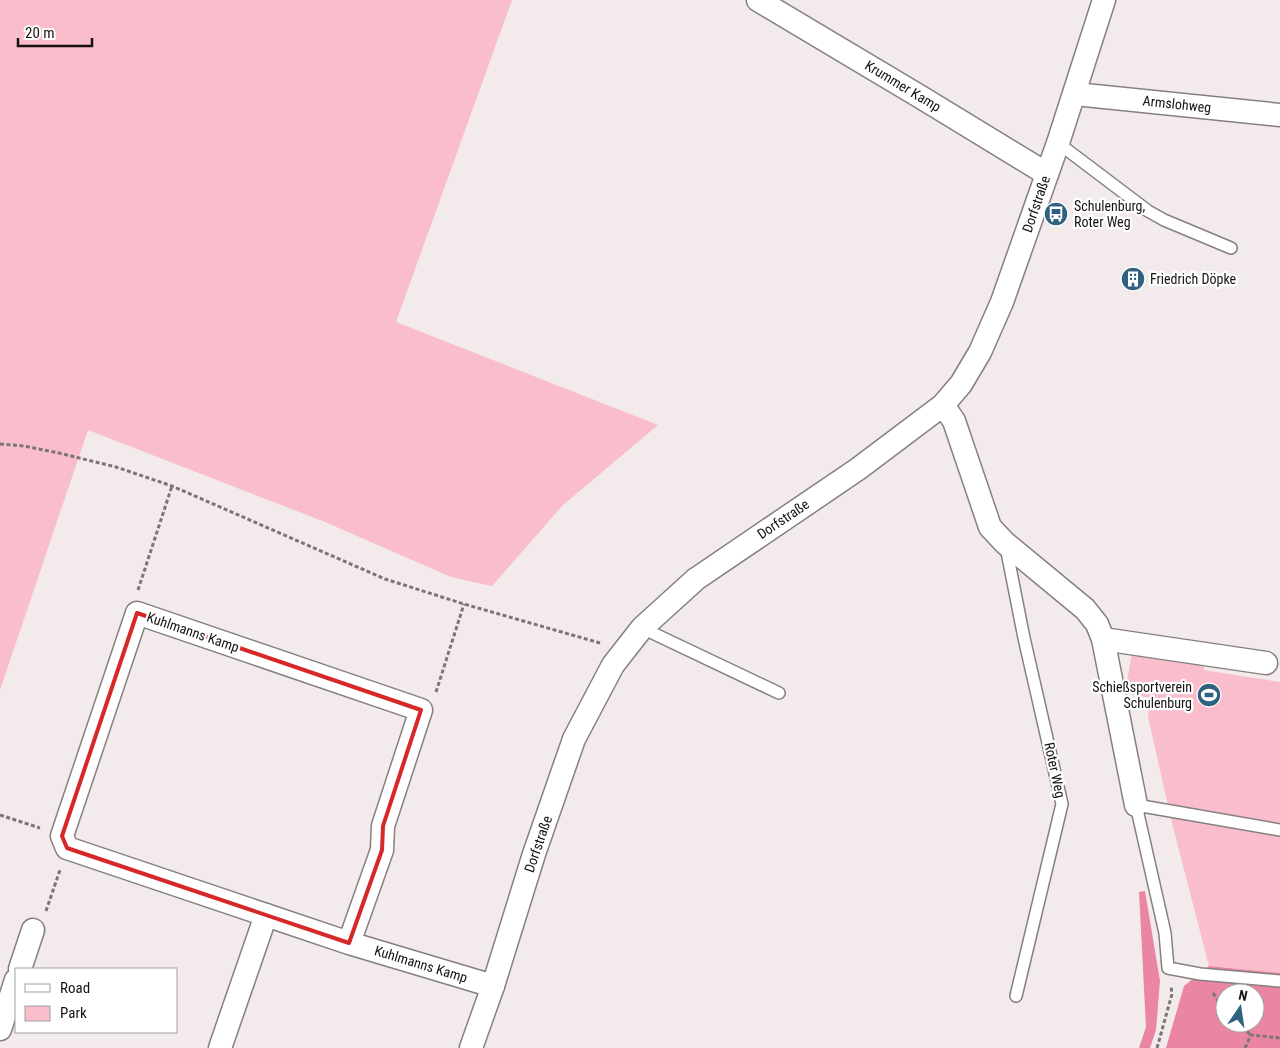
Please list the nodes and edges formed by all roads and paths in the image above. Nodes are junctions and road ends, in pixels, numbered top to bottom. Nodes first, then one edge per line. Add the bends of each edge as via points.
1 (758, 0) edge
2 (1104, 0) edge
3 (1075, 94) junction
4 (1280, 115) edge
5 (1058, 143) junction
6 (1047, 174) junction
7 (1231, 248) dead end
8 (943, 405) junction
9 (0, 444) edge
10 (172, 486) junction
11 (1005, 543) junction
12 (464, 604) junction
13 (137, 613) junction
14 (642, 628) junction
15 (1103, 639) junction
16 (625, 650) junction
17 (1266, 663) dead end
18 (778, 693) dead end
19 (421, 710) junction
20 (1136, 805) junction
21 (0, 815) edge
22 (1280, 830) edge
23 (65, 842) junction
24 (266, 915) junction
25 (33, 930) joint
26 (349, 943) junction
27 (20, 968) edge
28 (1168, 968) junction
29 (1280, 981) edge
30 (15, 983) edge
31 (493, 986) junction
32 (1016, 996) dead end
33 (0, 1029) edge
34 (1249, 1033) edge
35 (1251, 1035) junction
36 (1280, 1038) edge
37 (220, 1048) edge
38 (471, 1048) edge
39 (1156, 1048) edge
40 (1245, 1048) edge

1 - 6 street, Krummer Kamp
2 - 3 street, Dorfstraße
3 - 4 street, Armslohweg
3 - 5 street, Dorfstraße
5 - 6 street, Dorfstraße
5 - 7 lane via 1148,211
6 - 8 street, Dorfstraße via 1002,302 980,352 961,384
8 - 11 street, Roter Weg via 954,421 990,527
8 - 14 street, Dorfstraße via 858,469 696,579
9 - 10 path via 24,446 116,467
10 - 12 path via 385,579
10 - 13 path via 133,606
11 - 15 street, Roter Weg via 1085,609 1097,624
11 - 32 lane, Roter Weg via 1062,804
12 - 16 path
12 - 19 path via 433,702
13 - 19 street, Kuhlmanns Kamp
13 - 23 street, Kuhlmanns Kamp
14 - 16 street, Dorfstraße
14 - 18 lane
15 - 17 street
15 - 20 street, Roter Weg
16 - 31 street, Dorfstraße via 613,664 574,739
19 - 26 street via 383,826 382,850
20 - 22 lane
20 - 28 lane, Roter Weg via 1165,933
21 - 23 path
23 - 24 street, Kuhlmanns Kamp
23 - 25 path via 42,922
24 - 26 street, Kuhlmanns Kamp
24 - 37 street
25 - 27 street
26 - 31 street, Kuhlmanns Kamp
28 - 29 lane
28 - 39 path via 1172,994
30 - 33 street
31 - 38 street, Dorfstraße
34 - 35 path
35 - 36 path
35 - 40 path

